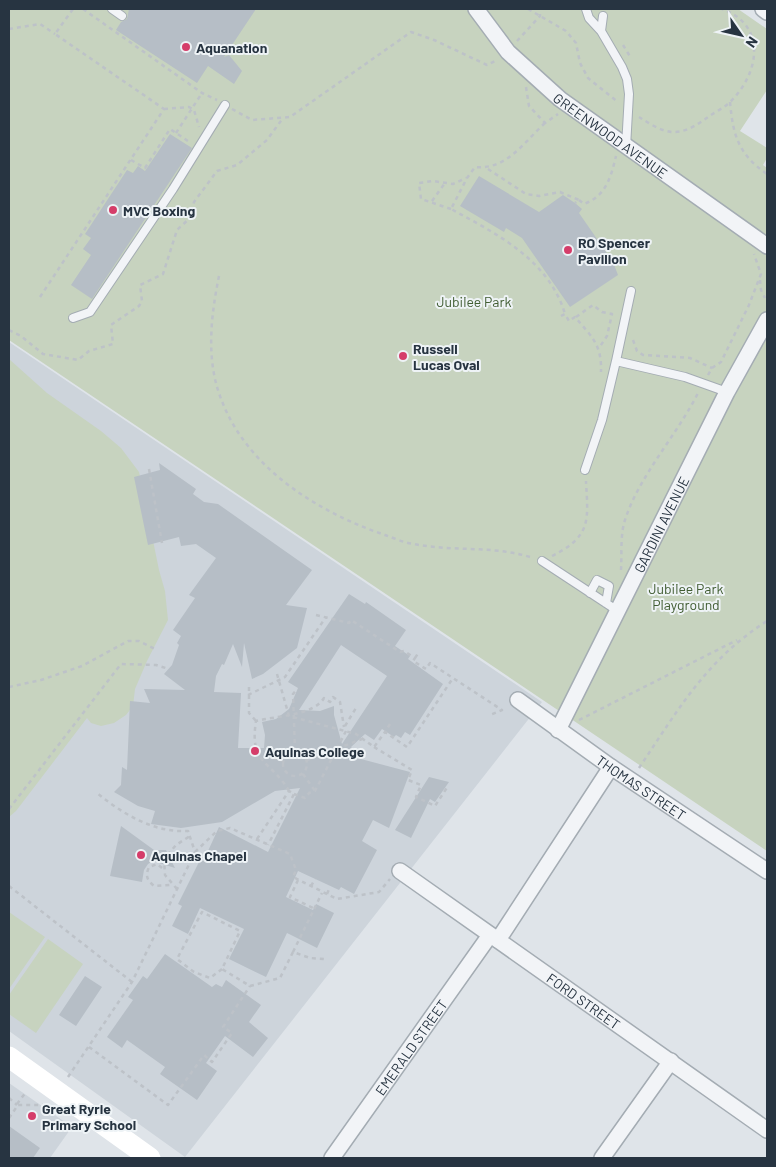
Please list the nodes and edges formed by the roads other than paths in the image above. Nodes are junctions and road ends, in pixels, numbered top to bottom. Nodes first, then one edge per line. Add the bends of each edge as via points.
1 (112, 9) edge
2 (476, 9) edge
3 (586, 9) edge
4 (763, 9) edge
5 (767, 12) edge
6 (122, 16) dead end
7 (603, 16) dead end
8 (601, 32) junction
9 (225, 106) road end
10 (621, 151) junction
11 (766, 248) edge
12 (631, 291) dead end
13 (73, 318) dead end
14 (767, 320) edge
15 (616, 361) junction
16 (727, 392) junction
17 (585, 470) road end
18 (542, 561) road end
19 (590, 593) junction
20 (612, 607) junction
21 (518, 700) dead end
22 (558, 730) junction
23 (611, 767) junction
24 (398, 869) road end
25 (767, 871) edge
26 (494, 937) junction
27 (9, 1057) edge
28 (670, 1061) junction
29 (767, 1130) edge
30 (150, 1158) edge
31 (332, 1158) edge
32 (602, 1158) edge

1 - 6 lane
2 - 10 street, GREENWOOD AVENUE via 508,52
3 - 8 lane
4 - 5 street
7 - 8 lane
8 - 10 lane via 627,80 628,110
9 - 13 lane via 90,312
10 - 11 street, GREENWOOD AVENUE
12 - 15 lane
14 - 16 street, GARDINI AVENUE
15 - 16 lane via 685,376
15 - 17 lane via 602,420
16 - 20 street, GARDINI AVENUE
18 - 19 lane
19 - 20 lane
19 - 20 lane via 597,580 609,586
20 - 22 street, GARDINI AVENUE
21 - 22 street, THOMAS STREET
22 - 23 street, THOMAS STREET
23 - 25 street, THOMAS STREET
23 - 26 street, EMERALD STREET
24 - 26 street, FORD STREET
26 - 28 street, FORD STREET
26 - 31 street, EMERALD STREET
27 - 30 main road
28 - 29 street, FORD STREET
28 - 32 street

